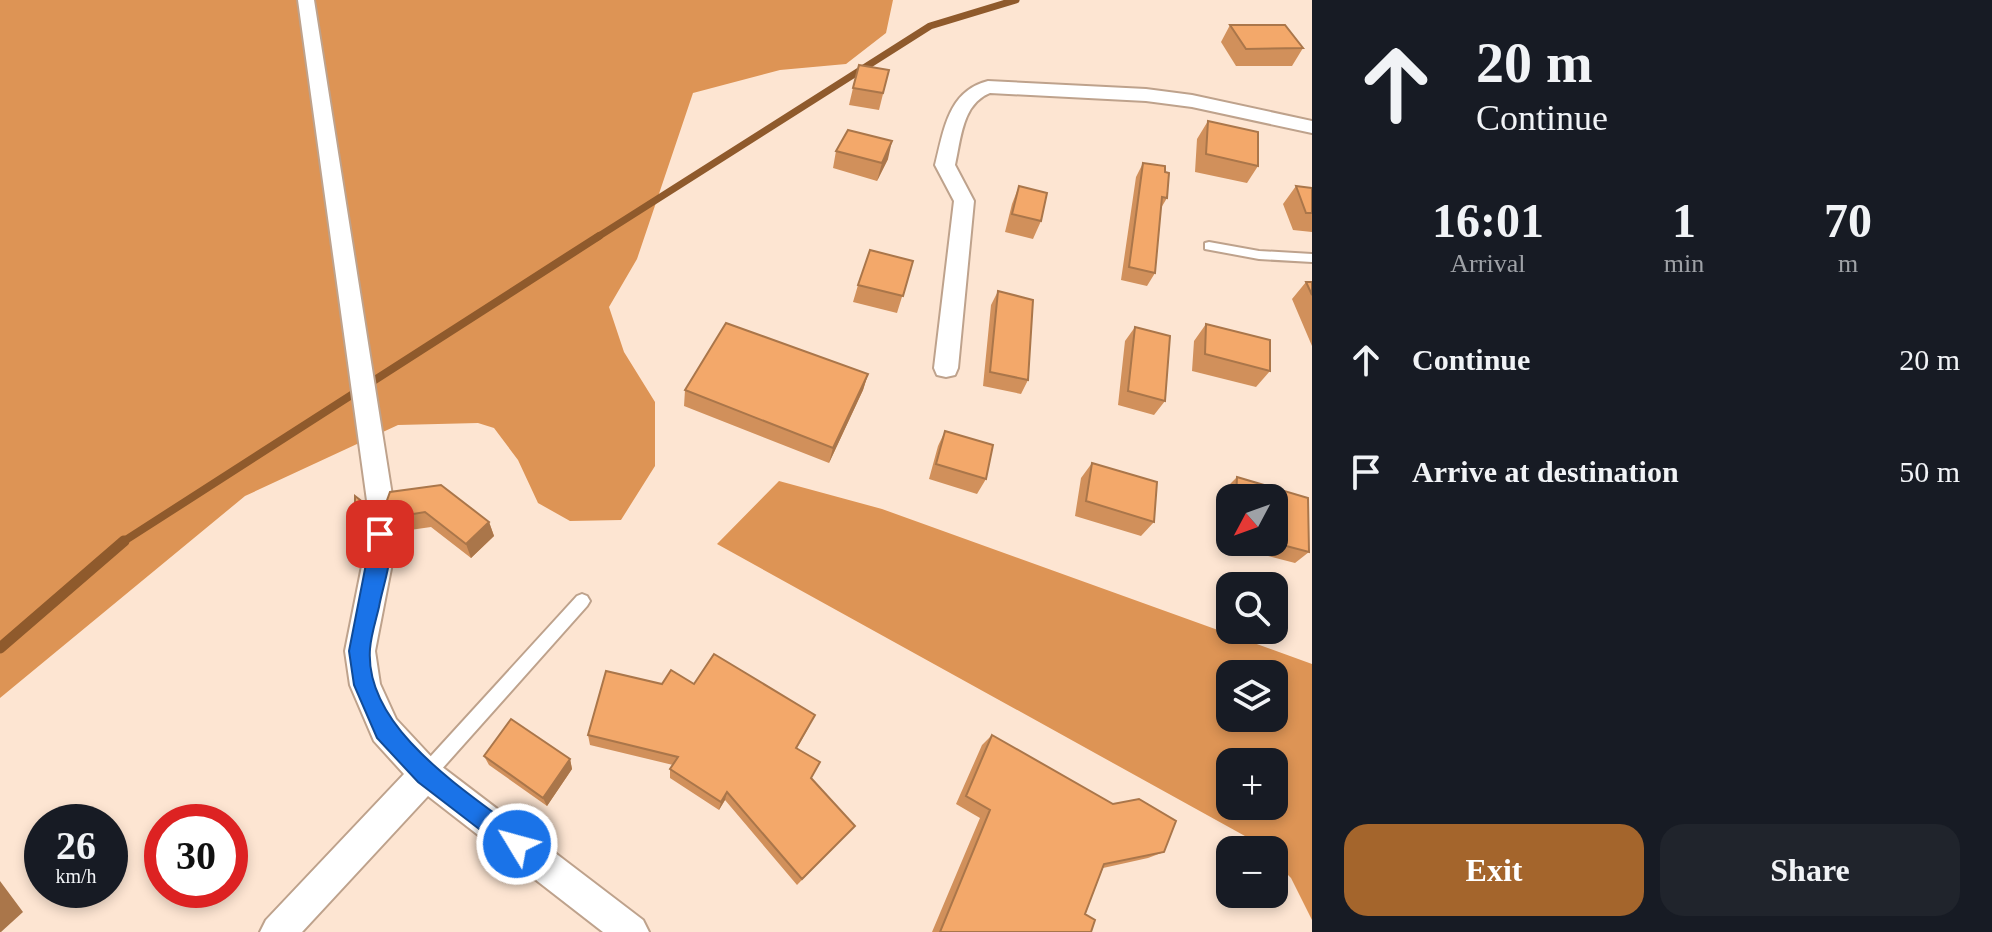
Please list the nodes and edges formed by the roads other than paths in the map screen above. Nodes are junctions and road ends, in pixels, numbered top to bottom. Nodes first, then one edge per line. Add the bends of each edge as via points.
1 (306, 0) edge
2 (1312, 127) edge
3 (1209, 246) dead end
4 (1312, 258) edge
5 (946, 368) dead end
6 (582, 601) dead end
7 (426, 774) junction
8 (278, 932) edge
9 (631, 932) edge

1 - 7 street via 380,521 380,553 360,651 365,685 385,730
2 - 5 street via 1146,95 988,87 971,93 961,106 945,165 964,201
3 - 4 lane
6 - 7 lane
7 - 8 street
7 - 9 street

